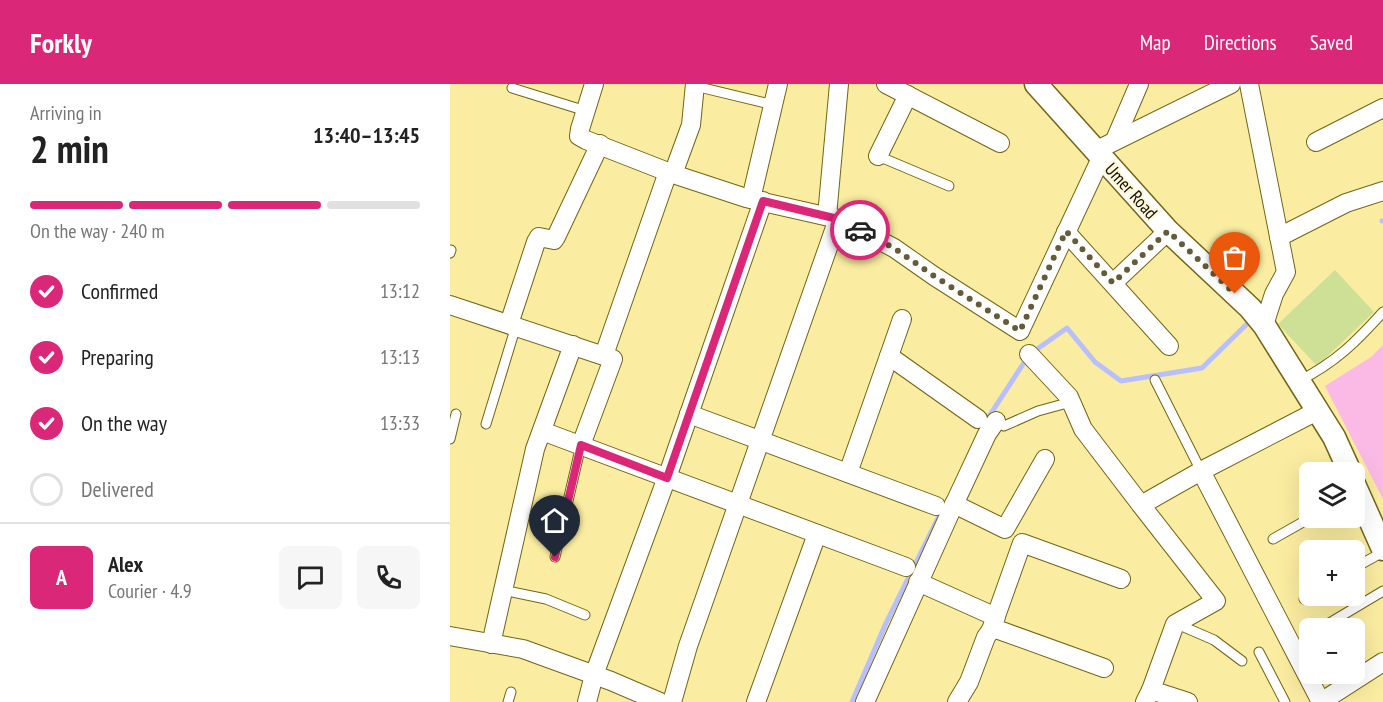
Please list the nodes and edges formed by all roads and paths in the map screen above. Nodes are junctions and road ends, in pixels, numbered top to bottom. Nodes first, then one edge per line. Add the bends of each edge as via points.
1 (594, 84) edge
2 (778, 84) edge
3 (839, 84) edge
4 (1036, 84) edge
5 (1139, 84) edge
6 (1231, 84) edge
7 (1250, 84) edge
8 (695, 85) edge
9 (512, 88) dead end
10 (897, 88) edge
11 (774, 105) junction
12 (1383, 108) edge
13 (586, 111) junction
14 (1316, 142) dead end
15 (600, 144) junction
16 (1000, 144) dead end
17 (1104, 150) junction
18 (878, 156) joint
19 (671, 173) junction
20 (949, 186) dead end
21 (1383, 191) edge
22 (757, 200) junction
23 (832, 218) junction
24 (1066, 231) junction
25 (1168, 231) junction
26 (1279, 237) junction
27 (1113, 283) junction
28 (450, 305) edge
29 (1383, 312) edge
30 (1257, 317) junction
31 (902, 319) dead end
32 (513, 325) junction
33 (573, 345) junction
34 (1169, 346) dead end
35 (600, 354) junction
36 (1029, 354) dead end
37 (889, 356) junction
38 (1155, 380) dead end
39 (1299, 381) junction
40 (1071, 402) junction
41 (1317, 411) junction
42 (456, 414) dead end
43 (689, 414) junction
44 (987, 420) junction
45 (486, 424) dead end
46 (542, 431) junction
47 (450, 440) edge
48 (760, 440) junction
49 (581, 445) junction
50 (1045, 459) dead end
51 (1345, 462) edge
52 (1201, 471) junction
53 (848, 473) junction
54 (667, 478) junction
55 (737, 504) junction
56 (945, 505) junction
57 (1142, 505) junction
58 (1365, 509) edge
59 (1299, 524) edge
60 (817, 534) junction
61 (1273, 539) dead end
62 (1383, 550) edge
63 (555, 557) dead end
64 (1365, 561) edge
65 (906, 567) dead end
66 (1121, 579) dead end
67 (918, 582) junction
68 (503, 590) junction
69 (1383, 591) edge
70 (585, 615) dead end
71 (1338, 618) edge
72 (993, 624) junction
73 (1175, 624) junction
74 (450, 636) edge
75 (491, 644) junction
76 (1259, 652) dead end
77 (1242, 661) dead end
78 (1383, 662) edge
79 (1104, 668) dead end
80 (594, 675) junction
81 (1148, 696) edge
82 (587, 702) edge
83 (660, 702) edge
84 (672, 702) edge
85 (756, 702) edge
86 (865, 702) edge
87 (957, 702) edge
88 (1188, 702) edge
89 (1286, 702) edge
90 (1321, 702) edge

1 - 13 street
2 - 11 street
3 - 23 street
4 - 17 street, Umer Road
5 - 17 street
6 - 17 street
7 - 26 street
8 - 11 lane
8 - 19 street via 691,125
9 - 13 lane
10 - 16 street
10 - 18 street
11 - 22 street
12 - 14 street
13 - 15 street via 579,136
15 - 19 street
15 - 32 street via 556,237 539,237 536,242
17 - 24 street
17 - 25 street, Umer Road
18 - 20 lane
19 - 22 street
19 - 35 street via 604,355
21 - 26 street via 1346,203
22 - 23 street
22 - 43 street
23 - 24 street via 894,248 1020,331
23 - 48 street
24 - 27 street
25 - 27 street
25 - 30 street, Umer Road
26 - 30 street via 1286,272
27 - 34 street
28 - 32 street
29 - 39 lane via 1342,354
30 - 39 street, Umer Road
31 - 37 street
32 - 33 street
32 - 45 lane
33 - 35 street
33 - 46 street
35 - 49 street via 613,359
36 - 40 street
37 - 44 street
37 - 53 street
38 - 52 lane
39 - 41 street, Umer Road
40 - 44 lane via 1004,426
40 - 57 street via 1083,429
41 - 51 street, Umer Road
41 - 52 street
42 - 47 lane
43 - 48 street
43 - 54 street
44 - 56 street via 987,434
46 - 49 street
46 - 68 street
48 - 53 street
48 - 55 street
49 - 54 street
49 - 63 lane
50 - 56 street via 1005,529
52 - 57 street
52 - 90 street
53 - 56 street
54 - 55 street
54 - 80 street
55 - 60 street
55 - 84 street
56 - 67 street
57 - 73 street via 1216,601
58 - 62 street, Umer Road
59 - 61 lane
60 - 65 street
60 - 85 street
62 - 64 lane
66 - 72 street via 1022,543
67 - 72 street
67 - 86 street
68 - 70 lane via 546,599
68 - 75 street
69 - 71 lane
72 - 79 street via 996,629
72 - 87 street
73 - 77 lane via 1214,640
73 - 81 street
74 - 75 street
75 - 80 street via 523,649
76 - 89 lane
78 - 90 street
80 - 82 street
80 - 83 street
81 - 88 street

